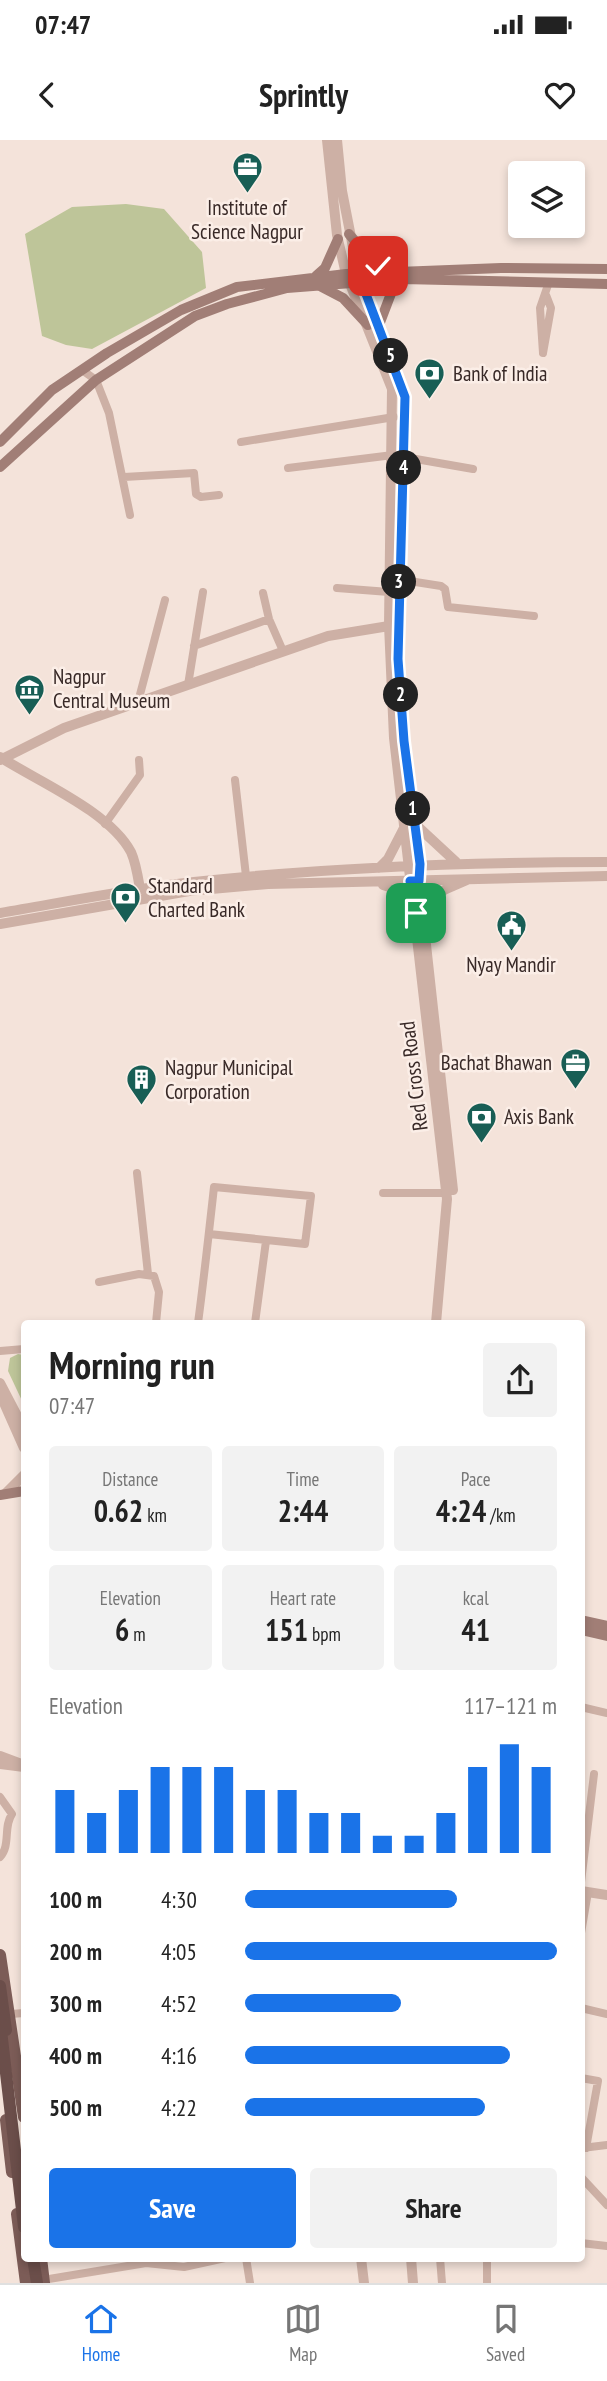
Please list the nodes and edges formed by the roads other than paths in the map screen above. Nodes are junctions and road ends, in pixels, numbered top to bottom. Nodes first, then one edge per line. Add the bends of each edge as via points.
1 (327, 140) edge
2 (337, 140) edge
3 (349, 234) junction
4 (338, 239) junction
5 (501, 268) junction
6 (607, 269) edge
7 (392, 272) junction
8 (359, 277) junction
9 (347, 278) junction
10 (403, 279) junction
11 (317, 280) junction
12 (502, 281) junction
13 (549, 282) junction
14 (607, 284) edge
15 (546, 295) junction
16 (374, 326) junction
17 (82, 370) junction
18 (96, 380) junction
19 (394, 417) junction
20 (0, 442) edge
21 (241, 442) dead end
22 (393, 455) junction
23 (404, 457) junction
24 (0, 467) edge
25 (288, 468) dead end
26 (473, 469) dead end
27 (124, 477) junction
28 (219, 495) dead end
29 (130, 515) dead end
30 (394, 579) junction
31 (337, 588) dead end
32 (203, 592) dead end
33 (263, 593) dead end
34 (392, 597) junction
35 (165, 600) dead end
36 (534, 616) dead end
37 (269, 619) junction
38 (394, 620) junction
39 (194, 646) junction
40 (284, 651) junction
41 (188, 685) junction
42 (138, 702) junction
43 (1, 759) edge
44 (139, 760) dead end
45 (234, 780) dead end
46 (105, 824) junction
47 (410, 824) junction
48 (456, 862) junction
49 (607, 862) edge
50 (420, 864) junction
51 (407, 866) junction
52 (379, 868) junction
53 (607, 876) edge
54 (246, 877) junction
55 (474, 877) junction
56 (369, 881) junction
57 (415, 881) junction
58 (140, 889) junction
59 (419, 911) junction
60 (0, 913) edge
61 (0, 924) edge
62 (433, 1044) junction
63 (138, 1173) dead end
64 (383, 1193) dead end
65 (447, 1193) junction
66 (209, 1234) junction
67 (266, 1241) junction
68 (148, 1274) junction
69 (99, 1282) dead end
70 (156, 1320) edge
71 (198, 1320) edge
72 (255, 1320) edge
73 (439, 1320) edge
74 (439, 1320) edge
75 (21, 1349) edge
76 (0, 1351) edge
77 (0, 1382) edge
78 (0, 1394) edge
79 (21, 1423) edge
80 (21, 1441) edge
81 (21, 1478) edge
82 (21, 1491) edge
83 (3, 1494) edge
84 (585, 1621) edge
85 (607, 1626) edge
86 (585, 1631) edge
87 (607, 1636) edge
88 (585, 1708) edge
89 (607, 1713) edge
90 (0, 1756) edge
91 (0, 1764) edge
92 (21, 1765) edge
93 (21, 1766) edge
94 (594, 1774) dead end
95 (0, 1797) edge
96 (585, 1849) edge
97 (0, 1857) edge
98 (585, 1891) edge
99 (607, 1895) edge
100 (0, 1955) edge
101 (0, 1986) edge
102 (585, 2009) edge
103 (607, 2014) edge
104 (5, 2018) edge
105 (6, 2034) edge
106 (0, 2059) edge
107 (21, 2073) edge
108 (585, 2079) edge
109 (585, 2143) edge
110 (607, 2145) edge
111 (585, 2148) edge
112 (21, 2160) edge
113 (585, 2181) edge
114 (21, 2194) edge
115 (607, 2205) edge
116 (21, 2240) edge
117 (585, 2243) edge
118 (607, 2246) edge
119 (24, 2262) edge
120 (32, 2262) edge
121 (41, 2262) edge
122 (135, 2262) edge
123 (156, 2262) edge
124 (207, 2262) edge
125 (247, 2262) edge
126 (361, 2262) edge
127 (411, 2262) edge
128 (440, 2262) edge
129 (487, 2262) edge
130 (39, 2282) edge
131 (26, 2283) edge
132 (250, 2283) edge
133 (364, 2283) edge
134 (413, 2283) edge
135 (442, 2283) edge
136 (487, 2283) edge

1 - 4 street, Red Cross Road
2 - 3 street, Red Cross Road
3 - 7 main road via 378,266
3 - 8 street, Red Cross Road
4 - 9 street, Red Cross Road
4 - 11 main road
5 - 6 main road
5 - 7 main road
5 - 12 main road
7 - 8 main road
8 - 9 main road
8 - 10 main road
8 - 16 street, Red Cross Road
9 - 11 main road
9 - 16 street, Red Cross Road
10 - 12 main road
10 - 16 main road
11 - 16 main road
11 - 17 main road via 237,287 181,310
11 - 18 main road via 194,316
12 - 13 main road
13 - 14 main road
13 - 15 street
15 - 15 street via 551,308 543,353 540,308
16 - 19 street, Red Cross Road via 392,389
16 - 23 street, Red Cross Road via 405,397
17 - 18 street
17 - 20 main road via 52,390
18 - 24 main road
18 - 27 street
19 - 21 street
19 - 22 street, Red Cross Road
22 - 23 street
22 - 25 street
22 - 30 street, Red Cross Road
23 - 26 street
23 - 30 street, Red Cross Road
27 - 28 street via 194,473 197,494
27 - 29 street
30 - 34 street, Red Cross Road
30 - 36 street via 441,586 446,605 452,608
31 - 34 street
32 - 39 street
33 - 37 street
34 - 38 street, Red Cross Road
35 - 42 street
37 - 39 street
37 - 40 street
38 - 40 street
38 - 47 street, Red Cross Road via 394,738
39 - 41 street
40 - 41 street
41 - 42 street
42 - 43 street via 64,728
43 - 46 street
44 - 46 street via 140,775
45 - 54 street
46 - 58 street via 132,854
47 - 48 street
47 - 50 street, Red Cross Road
47 - 51 street, Red Cross Road
47 - 52 street
48 - 49 street
48 - 50 street
50 - 51 street
50 - 57 street, Red Cross Road
51 - 52 street
51 - 57 street, Red Cross Road
52 - 54 street
53 - 55 street
54 - 58 street
55 - 57 street
55 - 59 street via 444,890
56 - 57 street
56 - 59 street via 396,889
56 - 61 street via 189,891
57 - 59 street, Red Cross Road
58 - 60 street
59 - 62 street, Red Cross Road
62 - 65 street, Red Cross Road
62 - 73 street via 454,1194
63 - 68 street
64 - 65 street
65 - 74 street, Red Cross Road
66 - 67 street
66 - 67 street via 214,1187 311,1196 305,1244
66 - 71 street
67 - 72 street
68 - 69 street
68 - 70 street via 158,1285
75 - 76 street
77 - 79 street
78 - 80 street
81 - 83 street
82 - 83 main road
84 - 85 main road
86 - 87 main road
88 - 89 street
90 - 92 street
91 - 93 street
94 - 96 street
95 - 97 street via 12,1814
98 - 99 street
100 - 104 main road
101 - 112 highway, bridge
102 - 103 street
104 - 105 main road
104 - 114 highway, bridge
105 - 107 main road
106 - 116 main road
108 - 109 street via 598,2081
110 - 111 street
113 - 115 street
117 - 118 street
119 - 131 main road
120 - 130 highway
121 - 130 main road
122 - 130 street
123 - 124 street via 184,2267
125 - 132 street
126 - 133 street
127 - 134 street
128 - 135 street
129 - 136 street

